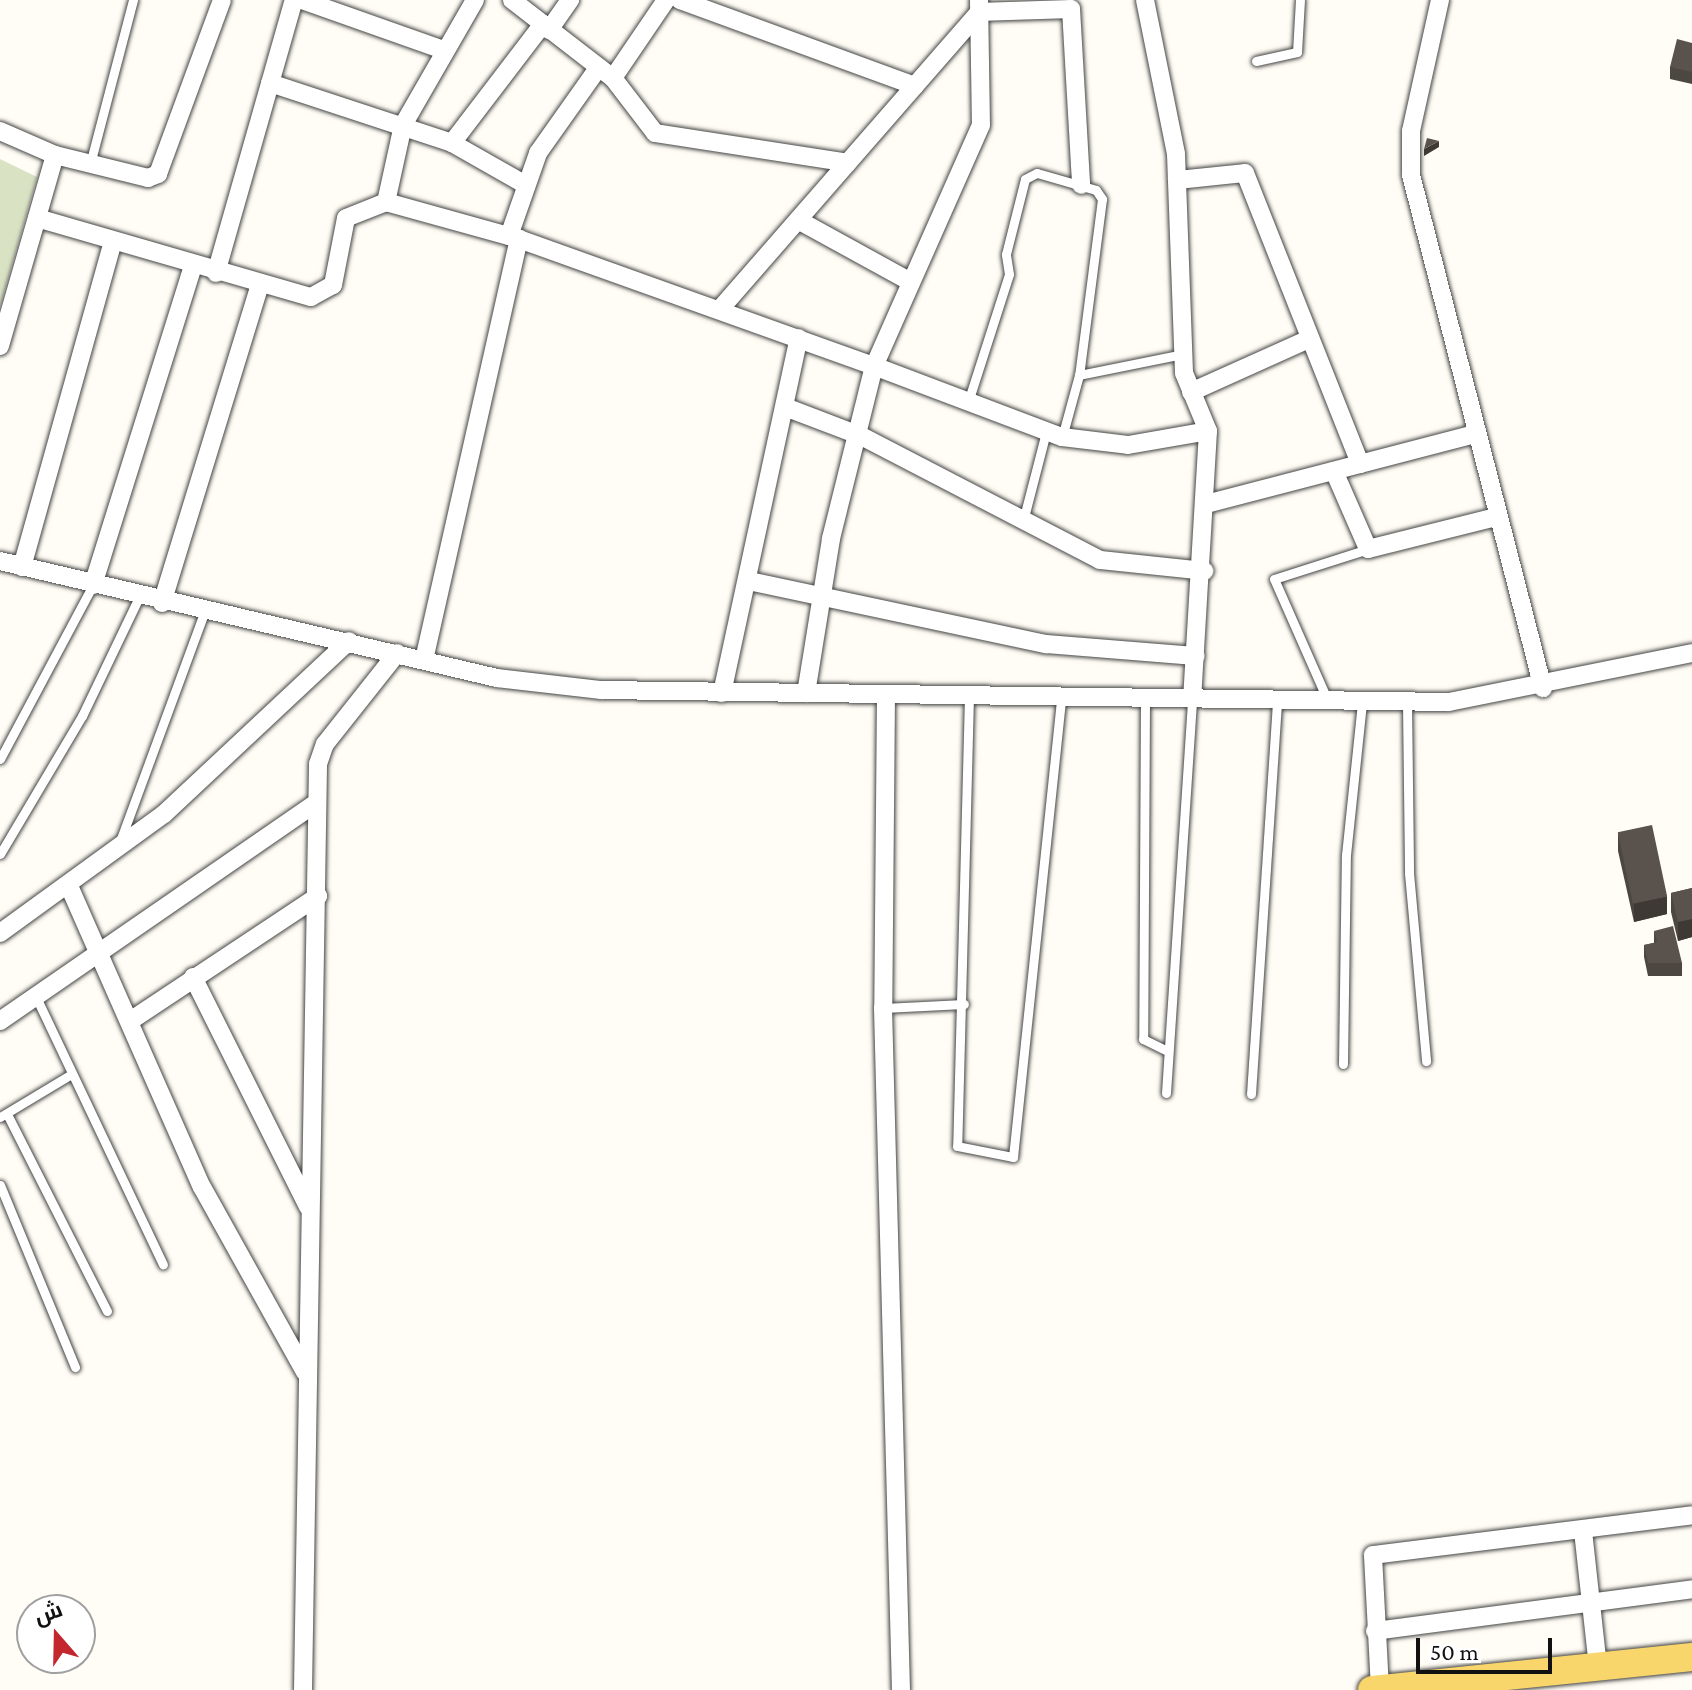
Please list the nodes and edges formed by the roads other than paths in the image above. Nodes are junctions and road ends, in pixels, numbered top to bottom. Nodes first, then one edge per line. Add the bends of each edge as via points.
1 (133, 0) edge
2 (222, 0) edge
3 (294, 0) edge
4 (302, 0) edge
5 (475, 0) edge
6 (512, 0) edge
7 (570, 0) edge
8 (666, 0) edge
9 (680, 0) edge
10 (1145, 0) edge
11 (1300, 0) edge
12 (1440, 0) edge
13 (979, 6) edge
14 (546, 27) junction
15 (443, 50) junction
16 (1256, 61) dead end
17 (606, 73) junction
18 (270, 83) junction
19 (915, 86) junction
20 (403, 125) junction
21 (0, 131) edge
22 (452, 143) junction
23 (55, 155) junction
24 (848, 163) junction
25 (90, 164) junction
26 (1177, 180) junction
27 (526, 185) junction
28 (1081, 185) junction
29 (386, 202) junction
30 (37, 218) junction
31 (798, 220) junction
32 (514, 238) junction
33 (113, 242) junction
34 (193, 266) junction
35 (216, 273) junction
36 (911, 282) junction
37 (260, 285) junction
38 (721, 308) junction
39 (799, 338) junction
40 (1309, 339) junction
41 (0, 346) edge
42 (1183, 354) junction
43 (874, 366) junction
44 (1079, 375) junction
45 (1191, 392) junction
46 (968, 402) junction
47 (785, 407) junction
48 (1208, 431) junction
49 (1054, 434) junction
50 (1475, 434) junction
51 (861, 436) junction
52 (1360, 464) junction
53 (1334, 471) junction
54 (1206, 504) junction
55 (1496, 517) junction
56 (1023, 523) junction
57 (1368, 549) junction
58 (0, 561) edge
59 (22, 567) junction
60 (1204, 571) junction
61 (749, 581) junction
62 (93, 585) junction
63 (820, 594) junction
64 (139, 597) junction
65 (162, 603) junction
66 (204, 613) junction
67 (349, 641) junction
68 (397, 653) junction
69 (1692, 653) edge
70 (1196, 656) junction
71 (424, 660) junction
72 (1543, 688) junction
73 (722, 693) junction
74 (806, 693) junction
75 (886, 694) junction
76 (969, 696) junction
77 (1061, 700) junction
78 (1145, 700) junction
79 (1192, 700) junction
80 (1277, 700) junction
81 (1328, 702) junction
82 (1362, 703) junction
83 (1407, 703) junction
84 (0, 759) edge
85 (317, 802) junction
86 (118, 851) junction
87 (0, 854) edge
88 (69, 886) junction
89 (318, 896) junction
90 (0, 933) edge
91 (99, 954) junction
92 (193, 977) junction
93 (36, 997) junction
94 (964, 1004) junction
95 (883, 1008) junction
96 (0, 1021) edge
97 (130, 1021) junction
98 (1166, 1050) junction
99 (1426, 1061) dead end
100 (1343, 1064) dead end
101 (70, 1075) junction
102 (1166, 1093) dead end
103 (1251, 1094) dead end
104 (3, 1116) edge
105 (0, 1185) edge
106 (309, 1210) junction
107 (163, 1264) dead end
108 (107, 1311) dead end
109 (75, 1367) dead end
110 (307, 1375) junction
111 (1692, 1515) edge
112 (1583, 1531) junction
113 (1692, 1589) edge
114 (1590, 1603) junction
115 (1375, 1631) junction
116 (1692, 1657) edge
117 (1598, 1667) junction
118 (1380, 1689) edge
119 (303, 1690) edge
120 (901, 1690) edge
121 (1372, 1690) edge

1 - 25 lane
2 - 25 street via 158,174
3 - 18 street
4 - 15 street
5 - 15 street
6 - 14 street
7 - 14 street
8 - 17 street
9 - 19 street
10 - 26 street
11 - 16 lane via 1297,52
12 - 50 street via 1409,153
13 - 19 street
13 - 28 street via 1071,9
13 - 36 street via 981,125
14 - 17 street
14 - 22 street
15 - 20 street
17 - 24 street via 655,133
17 - 27 street via 538,153
18 - 20 street
18 - 35 street
19 - 24 street
20 - 22 street
20 - 29 street
21 - 23 street
22 - 27 street
23 - 25 street
23 - 30 street
24 - 31 street
26 - 40 street via 1245,173
26 - 42 street
27 - 32 street
28 - 44 lane via 1102,199
28 - 46 lane via 1037,173 1025,179 1006,254 1009,274
29 - 32 street
29 - 37 street via 346,218 333,285 323,295
30 - 33 street
30 - 41 street
31 - 36 street
31 - 38 street
32 - 38 street
32 - 71 street
33 - 34 street
33 - 59 street
34 - 35 street
34 - 62 street
35 - 37 street
36 - 43 street
37 - 65 street
38 - 39 street
39 - 43 street
39 - 47 street
40 - 45 street
40 - 52 street
42 - 44 lane
42 - 45 street
43 - 46 street
43 - 51 street
44 - 49 lane
45 - 48 street
46 - 49 street
47 - 51 street
47 - 61 street
48 - 49 street via 1128,445
48 - 54 street
49 - 56 lane
50 - 52 street
50 - 55 street
51 - 56 street
51 - 63 street
52 - 53 street
53 - 54 street
53 - 57 street
54 - 60 street
55 - 57 street
55 - 72 street
56 - 60 street via 1122,567
57 - 81 lane via 1274,579
58 - 59 street
59 - 62 street
60 - 70 street
61 - 63 street
61 - 73 street
62 - 64 street
62 - 84 lane
63 - 70 street via 1046,644
63 - 74 street
64 - 65 street
64 - 87 lane via 82,716
65 - 66 street
66 - 67 street
66 - 86 lane via 125,812
67 - 68 street
67 - 86 street
68 - 71 street
68 - 85 street via 325,744
69 - 72 street
70 - 79 street
71 - 73 street via 545,686
72 - 83 street
73 - 74 street
74 - 75 street
75 - 76 street
75 - 95 street
76 - 77 street
76 - 94 lane via 961,804
77 - 78 street
77 - 94 lane via 1013,1157 957,1146
78 - 79 street
78 - 98 lane via 1143,1039
79 - 80 street
79 - 98 lane
80 - 81 street
80 - 103 lane
81 - 82 street
82 - 83 street
82 - 100 lane via 1346,855
83 - 99 lane via 1409,873
85 - 89 street
85 - 91 street
86 - 88 street
88 - 90 street
88 - 91 street
89 - 92 street
89 - 106 street
91 - 93 street
91 - 97 street
92 - 97 street
92 - 106 street
93 - 96 street
93 - 101 lane
94 - 95 lane
95 - 120 street
97 - 110 street via 202,1187
98 - 102 lane
101 - 104 lane
101 - 107 lane
104 - 108 lane
105 - 109 lane
106 - 110 street
110 - 119 street
111 - 112 street
112 - 114 street
112 - 115 street via 1373,1555
113 - 114 street
114 - 115 street
114 - 117 street
115 - 118 street
116 - 117 main road
117 - 118 main road
118 - 121 main road

